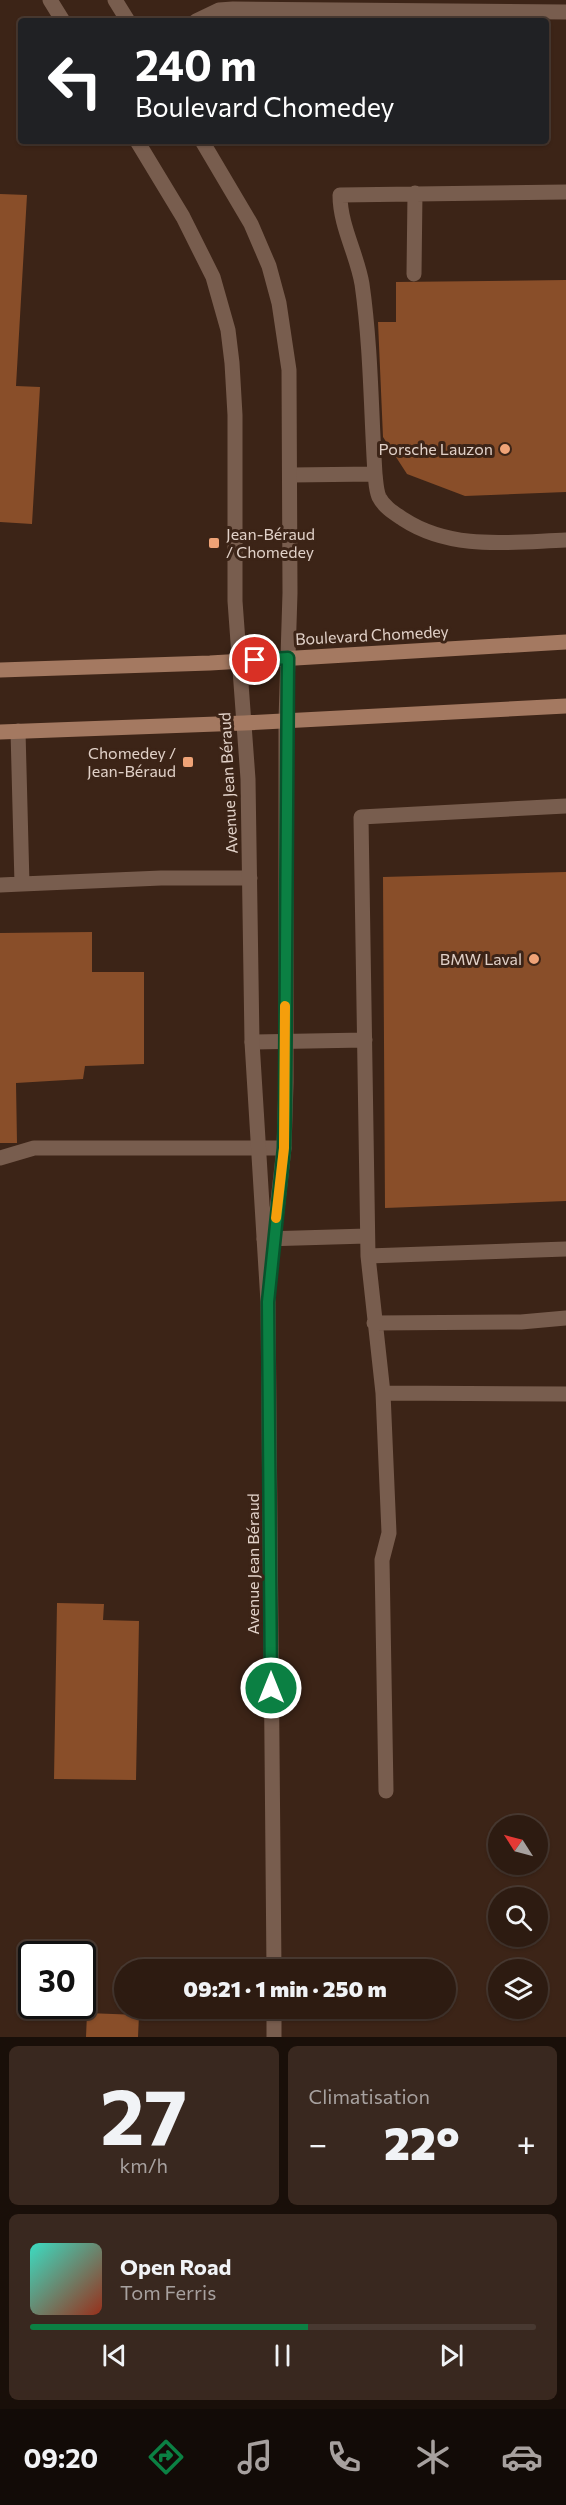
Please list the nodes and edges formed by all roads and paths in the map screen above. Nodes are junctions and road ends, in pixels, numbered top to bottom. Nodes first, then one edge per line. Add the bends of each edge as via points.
1 (50, 0) edge
2 (116, 0) edge
3 (566, 12) edge
4 (61, 18) edge
5 (126, 18) edge
6 (202, 18) edge
7 (139, 144) edge
8 (204, 144) edge
9 (566, 192) edge
10 (415, 193) junction
11 (414, 273) dead end
12 (375, 474) junction
13 (291, 475) junction
14 (566, 540) edge
15 (566, 642) edge
16 (288, 658) junction
17 (239, 661) junction
18 (0, 670) edge
19 (566, 706) edge
20 (286, 720) junction
21 (244, 723) junction
22 (18, 731) junction
23 (0, 732) edge
24 (566, 806) edge
25 (250, 878) junction
26 (22, 884) junction
27 (0, 885) edge
28 (365, 1040) junction
29 (252, 1042) junction
30 (286, 1042) junction
31 (256, 1148) junction
32 (284, 1148) junction
33 (0, 1158) edge
34 (368, 1236) junction
35 (269, 1238) junction
36 (566, 1249) edge
37 (368, 1256) junction
38 (566, 1318) edge
39 (374, 1323) junction
40 (383, 1393) junction
41 (566, 1394) edge
42 (386, 1791) dead end
43 (274, 1959) edge
44 (274, 2019) edge
45 (274, 2037) edge

1 - 4 street
2 - 5 street
3 - 6 street via 232,9
7 - 17 street, Avenue Jean Béraud via 204,256 228,330 235,415 235,601
8 - 13 street, Avenue Jean Béraud via 251,224 274,283 289,370
9 - 10 street
10 - 11 street
10 - 12 street via 340,195 340,209 365,308
12 - 13 street
12 - 14 street via 383,504 414,527 441,537 460,542
13 - 16 street, Avenue Jean Béraud
15 - 16 street, Boulevard Chomedey
16 - 17 street, Boulevard Chomedey
16 - 20 street, Avenue Jean Béraud
17 - 18 street, Boulevard Chomedey
17 - 21 street, Avenue Jean Béraud
19 - 20 street
20 - 21 street
20 - 30 street, Avenue Jean Béraud
21 - 22 street
21 - 25 street, Avenue Jean Béraud
22 - 23 street
22 - 26 street
24 - 28 street via 361,817
25 - 26 street
25 - 29 street, Avenue Jean Béraud
26 - 27 street
28 - 30 street
28 - 34 street
29 - 30 street
29 - 31 street, Avenue Jean Béraud
30 - 32 street, Avenue Jean Béraud
31 - 32 street
31 - 33 street via 34,1148
31 - 35 street, Avenue Jean Béraud
32 - 35 street, Avenue Jean Béraud
34 - 35 street
34 - 37 street
35 - 43 street, Avenue Jean Béraud
36 - 37 street
37 - 39 street
38 - 39 street
39 - 40 street
40 - 41 street
40 - 42 street via 389,1533 382,1560
44 - 45 street

